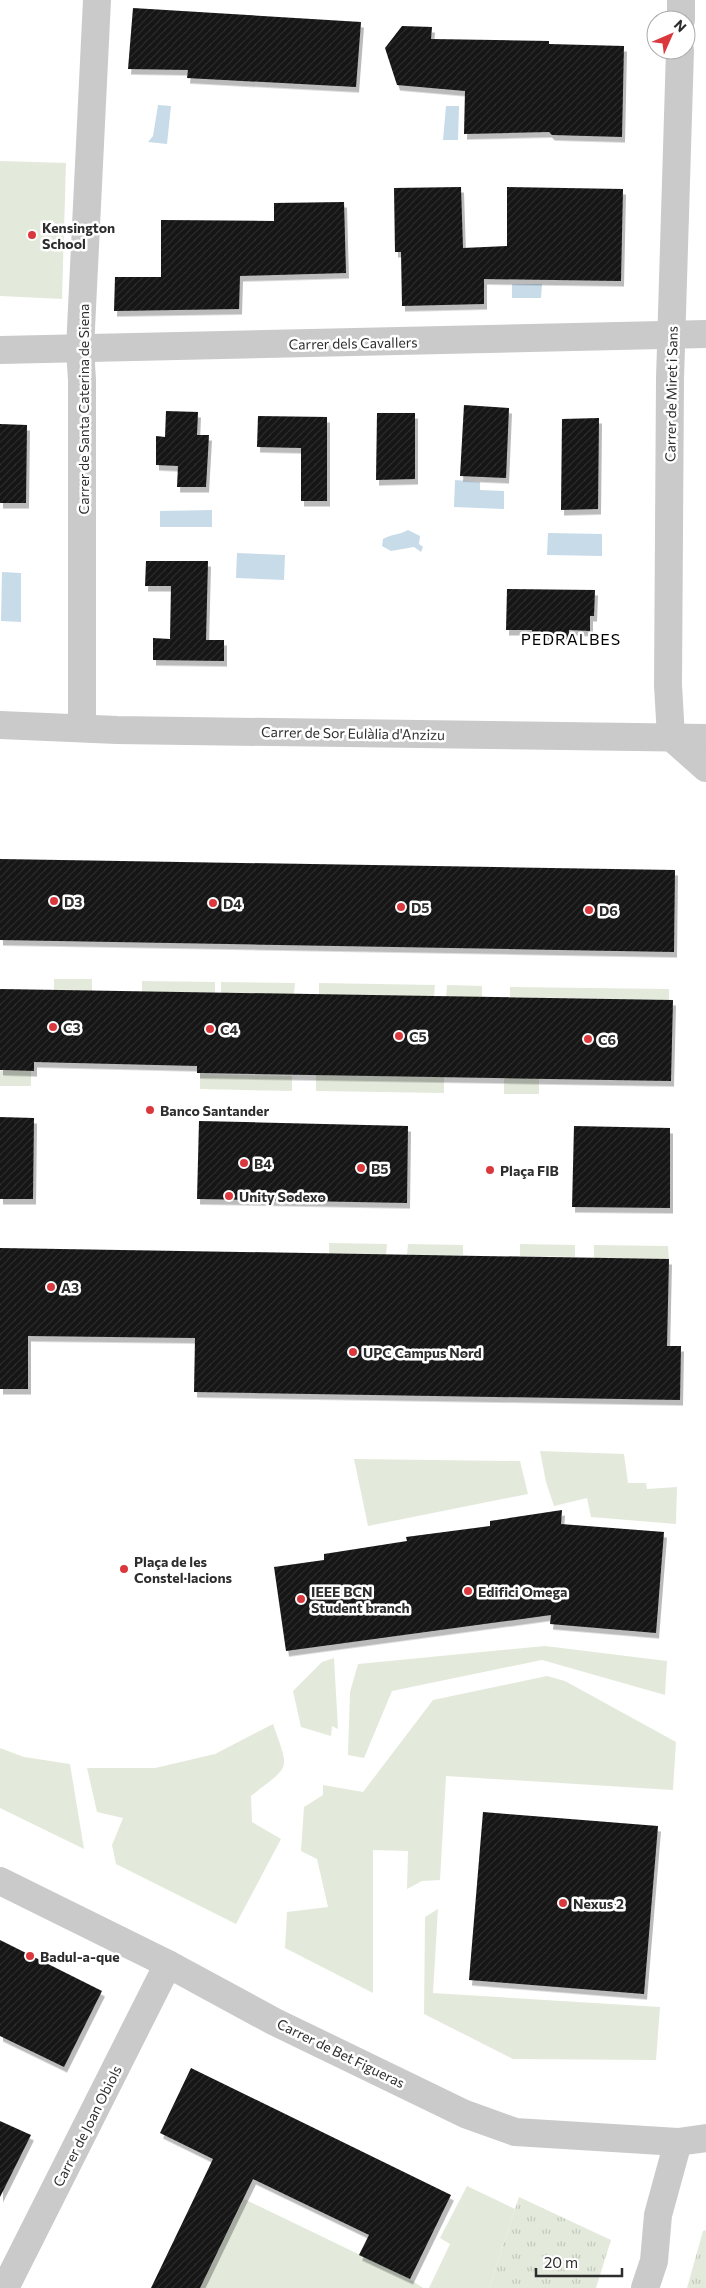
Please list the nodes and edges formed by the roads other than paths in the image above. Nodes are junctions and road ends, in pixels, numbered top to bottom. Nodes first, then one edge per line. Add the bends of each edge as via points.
1 (97, 0) edge
2 (680, 60) edge
3 (671, 334) junction
4 (706, 334) edge
5 (80, 349) junction
6 (0, 350) edge
7 (0, 725) edge
8 (82, 728) junction
9 (671, 737) junction
10 (706, 738) edge
11 (706, 768) edge
12 (0, 1881) edge
13 (168, 1964) junction
14 (706, 2138) edge
15 (678, 2142) junction
16 (5, 2288) edge
17 (645, 2288) edge

1 - 5 street, Carrer de Santa Caterina de Siena
2 - 3 street, Carrer de Miret i Sans
3 - 4 street, Carrer dels Cavallers
3 - 5 street, Carrer dels Cavallers
3 - 9 street, Carrer de Miret i Sans via 668,685
5 - 6 street, Carrer dels Cavallers
5 - 8 street, Carrer de Santa Caterina de Siena
7 - 8 street, Carrer de Sor Eulàlia d'Anzizu
8 - 9 street, Carrer de Sor Eulàlia d'Anzizu
9 - 10 street, Carrer de Sor Eulàlia d'Anzizu
9 - 11 street
12 - 13 street, Carrer de Bet Figueras
13 - 15 street, Carrer de Bet Figueras via 275,2022 465,2114 515,2132
13 - 16 street, Carrer de Joan Obiols
14 - 15 street, Carrer de Bet Figueras
15 - 17 street via 658,2215 654,2261

